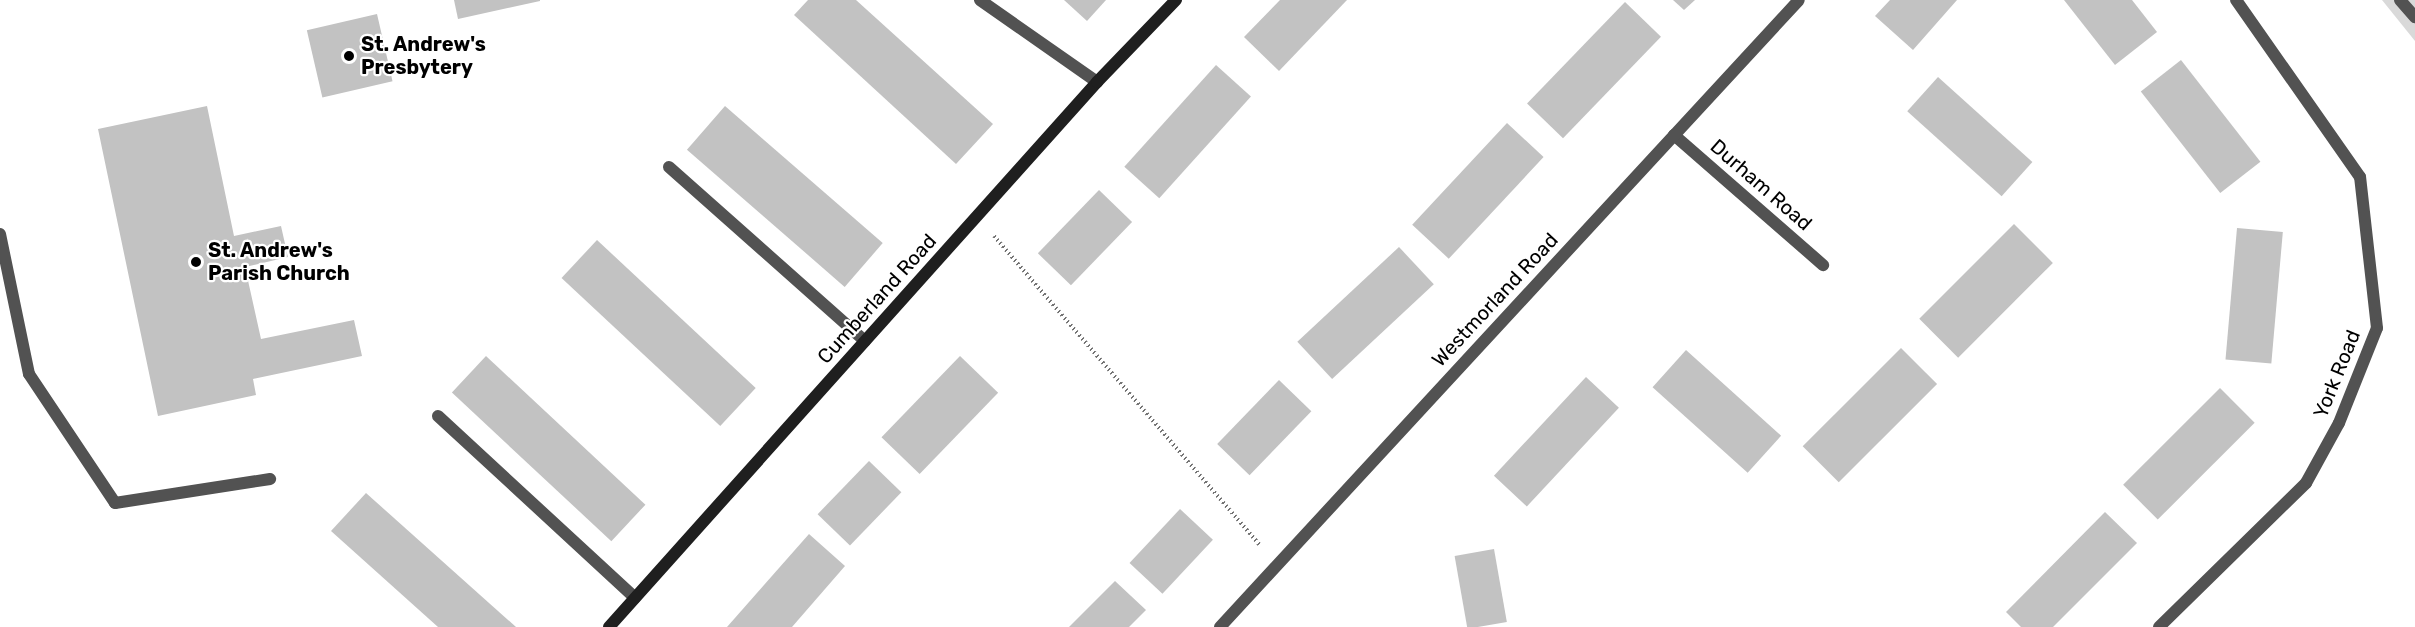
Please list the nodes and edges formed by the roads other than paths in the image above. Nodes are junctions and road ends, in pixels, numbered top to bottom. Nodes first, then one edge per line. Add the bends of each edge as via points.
1 (980, 0) edge
2 (1176, 0) edge
3 (1799, 0) edge
4 (2236, 0) edge
5 (2400, 0) edge
6 (2415, 17) edge
7 (1097, 82) junction
8 (1674, 135) junction
9 (669, 167) dead end
10 (0, 234) edge
11 (1823, 265) dead end
12 (865, 341) junction
13 (438, 416) dead end
14 (270, 479) dead end
15 (635, 598) junction
16 (609, 627) edge
17 (1220, 627) edge
18 (2159, 627) edge

1 - 7 street
2 - 7 street, Cumberland Road
3 - 8 street, Westmorland Road
4 - 18 street, York Road via 2360,177 2377,328 2339,423 2307,483
5 - 6 street
7 - 12 street, Cumberland Road
8 - 11 street, Durham Road
8 - 17 street, Westmorland Road
9 - 12 street
10 - 14 street via 29,374 115,503
12 - 15 street, Cumberland Road
13 - 15 street
15 - 16 street, Cumberland Road

